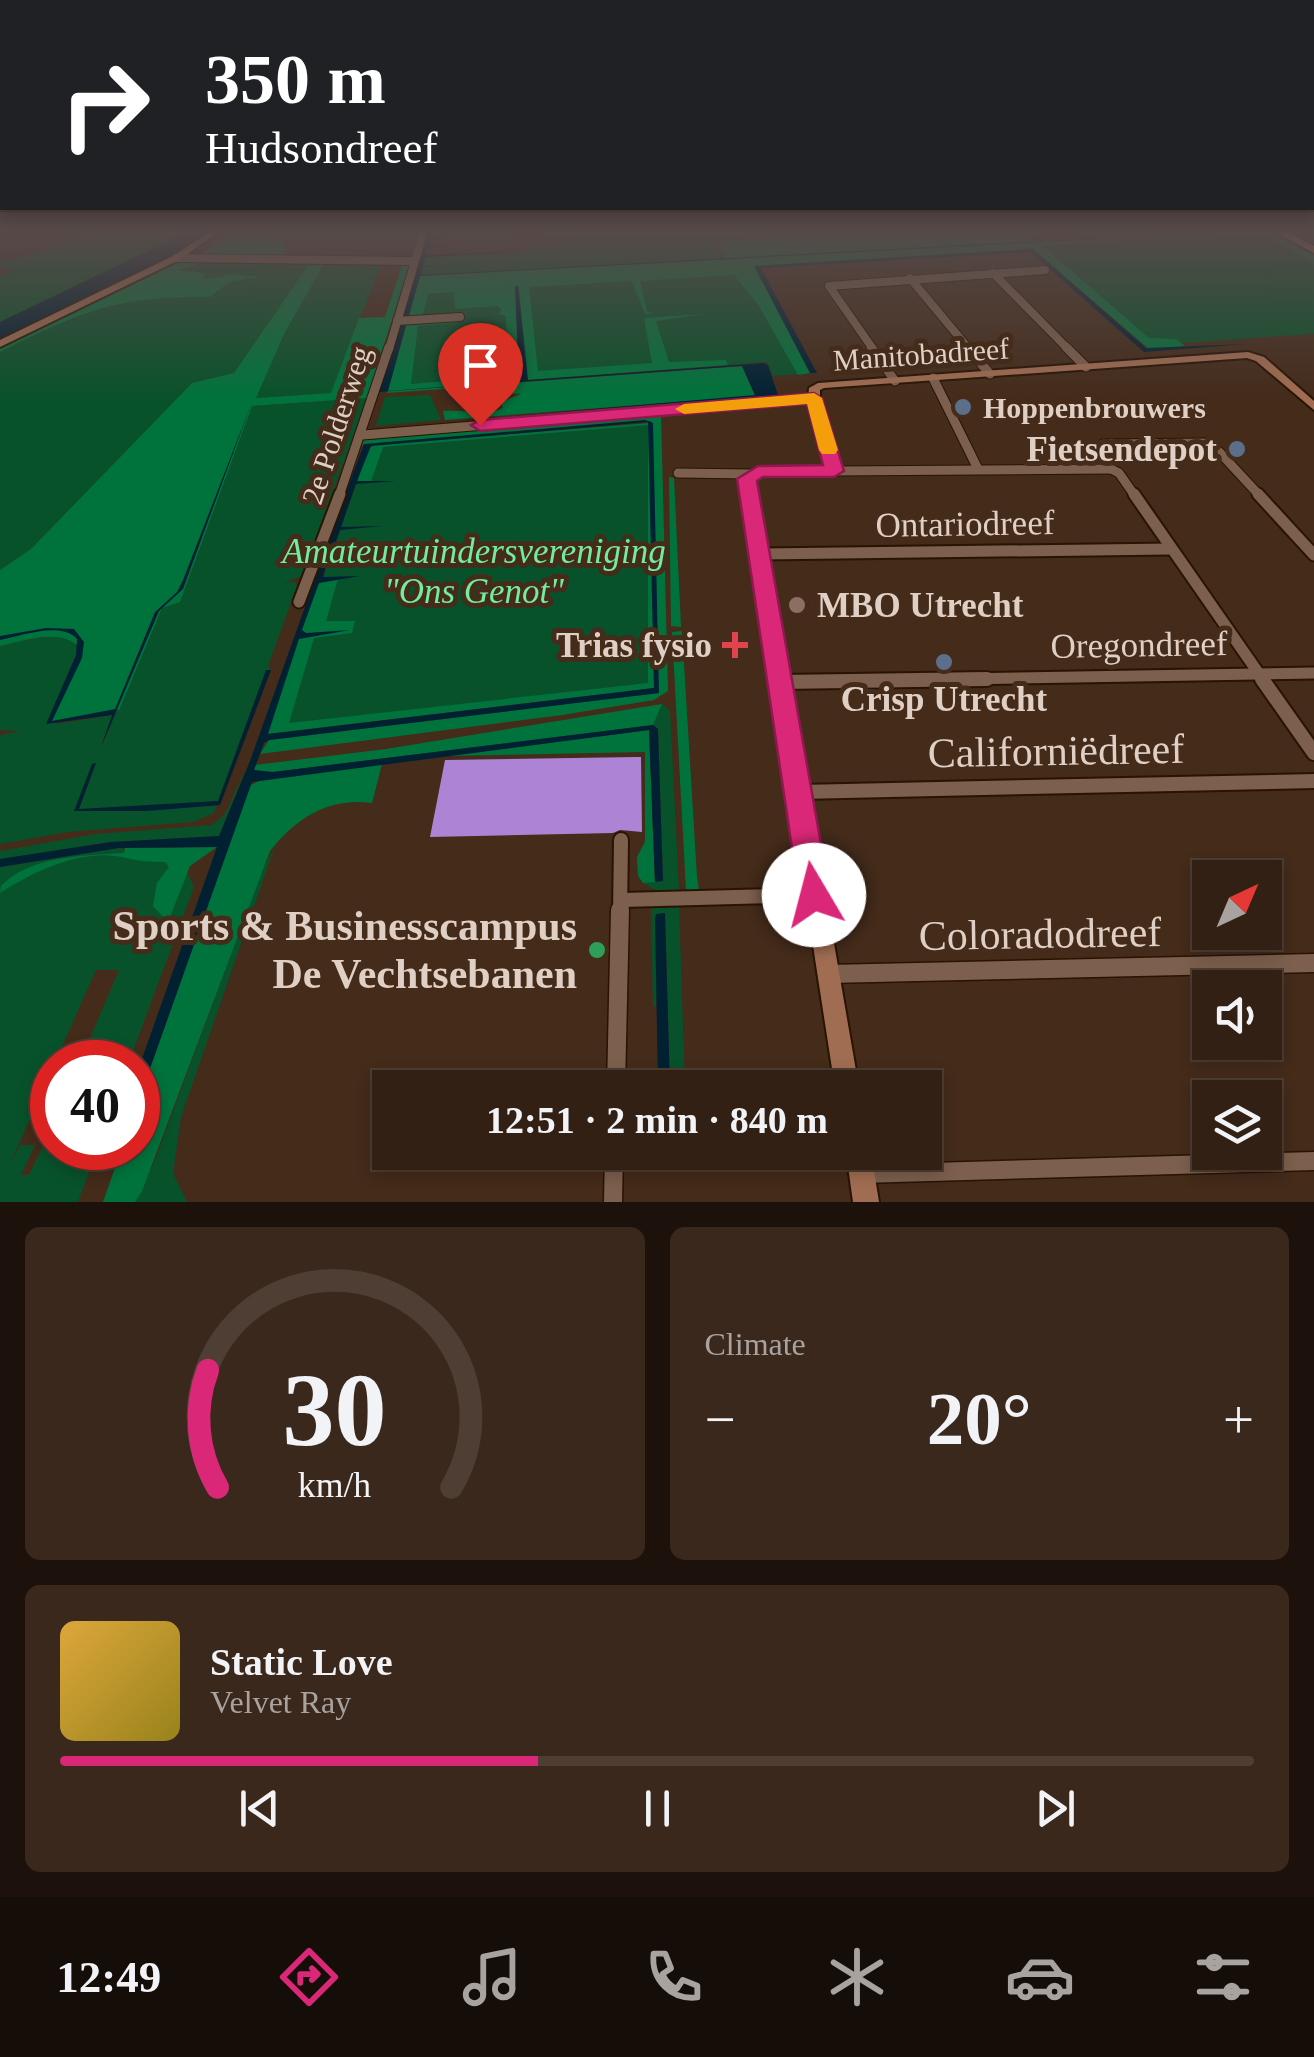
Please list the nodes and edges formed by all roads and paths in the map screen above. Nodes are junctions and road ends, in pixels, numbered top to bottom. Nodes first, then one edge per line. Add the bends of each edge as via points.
1 (116, 287) edge
2 (406, 287) edge
3 (830, 287) edge
4 (918, 287) edge
5 (1005, 287) edge
6 (460, 317) dead end
7 (397, 320) junction
8 (0, 344) edge
9 (1086, 366) junction
10 (990, 374) junction
11 (933, 378) junction
12 (895, 381) junction
13 (814, 398) junction
14 (1314, 408) edge
15 (363, 435) junction
16 (978, 469) junction
17 (1111, 469) junction
18 (834, 471) junction
19 (678, 473) dead end
20 (750, 474) junction
21 (1171, 548) junction
22 (759, 554) junction
23 (1314, 555) edge
24 (299, 602) dead end
25 (1314, 673) edge
26 (1258, 674) junction
27 (780, 682) junction
28 (1314, 753) edge
29 (1314, 781) edge
30 (799, 792) junction
31 (621, 840) dead end
32 (814, 895) junction
33 (629, 900) junction
34 (1314, 963) edge
35 (828, 974) junction
36 (617, 1070) edge
37 (844, 1070) edge
38 (1314, 1161) edge
39 (942, 1163) edge
40 (614, 1170) edge
41 (860, 1170) edge
42 (613, 1202) edge
43 (866, 1202) edge

1 - 8 street
2 - 7 street, 2e Polderweg
3 - 12 street
4 - 10 street
5 - 9 street
6 - 7 street
7 - 15 street, 2e Polderweg
9 - 10 street, Manitobadreef
9 - 14 street, Manitobadreef via 1253,356
10 - 11 street, Manitobadreef
11 - 12 street, Manitobadreef
11 - 16 street
12 - 13 street, Manitobadreef via 822,386
13 - 15 street, Manitobadreef
13 - 18 street
15 - 24 street, 2e Polderweg
16 - 17 street
16 - 18 street
17 - 21 street
17 - 23 street via 1102,444 1210,443
18 - 20 street
19 - 20 street
20 - 22 street
21 - 22 street, Ontariodreef
21 - 26 street
22 - 27 street
25 - 26 street, Oregondreef
26 - 27 street, Oregondreef
26 - 28 street
27 - 30 street
29 - 30 street, Californiëdreef
30 - 32 street
31 - 33 street
32 - 33 street
32 - 35 street
33 - 36 street
34 - 35 street, Coloradodreef
35 - 37 street
38 - 39 street
40 - 42 street
41 - 43 street

